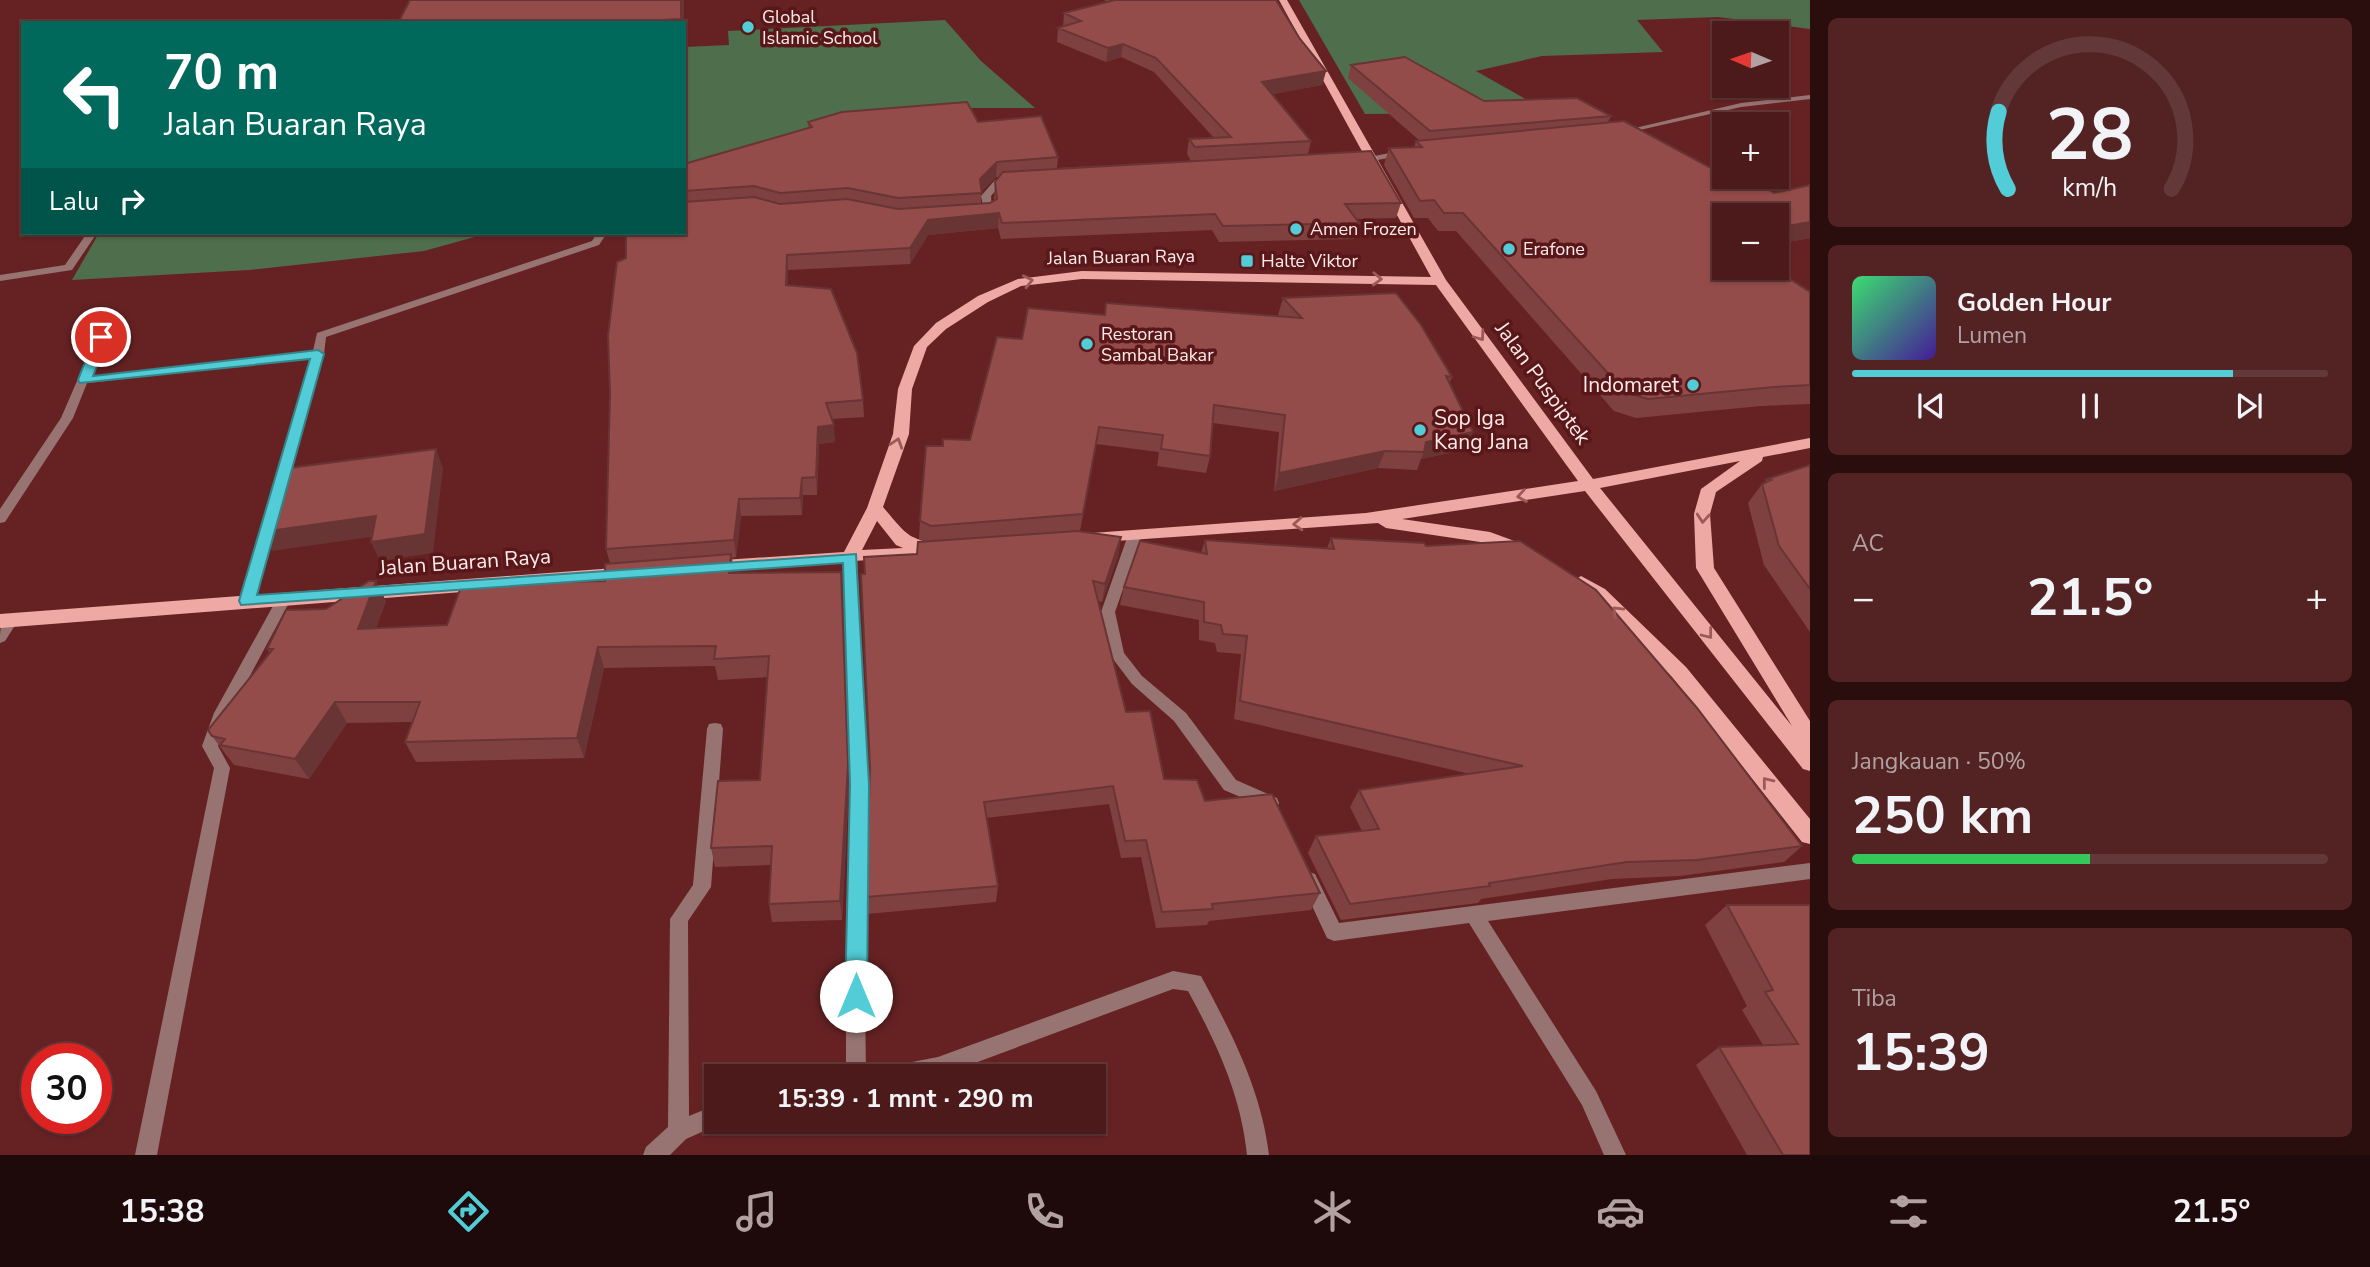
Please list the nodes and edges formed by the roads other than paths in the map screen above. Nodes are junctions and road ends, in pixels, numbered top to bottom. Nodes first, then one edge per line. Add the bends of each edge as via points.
1 (1283, 0) edge
2 (1810, 97) edge
3 (1612, 134) edge
4 (1420, 152) edge
5 (1374, 159) junction
6 (1347, 161) edge
7 (1025, 180) edge
8 (965, 215) edge
9 (91, 235) edge
10 (601, 235) edge
11 (0, 278) edge
12 (1440, 281) junction
13 (110, 316) dead end
14 (318, 354) junction
15 (85, 380) junction
16 (1810, 443) edge
17 (1762, 454) junction
18 (1589, 485) junction
19 (875, 508) junction
20 (0, 519) edge
21 (1366, 519) junction
22 (1135, 535) junction
23 (1080, 540) edge
24 (958, 549) edge
25 (930, 551) junction
26 (850, 557) junction
27 (1544, 559) edge
28 (697, 568) edge
29 (641, 572) edge
30 (1566, 573) edge
31 (284, 599) junction
32 (247, 601) junction
33 (6, 621) edge
34 (0, 637) edge
35 (715, 729) dead end
36 (1810, 738) edge
37 (1810, 763) edge
38 (1279, 815) edge
39 (1810, 835) edge
40 (1301, 862) edge
41 (1810, 871) edge
42 (1474, 915) junction
43 (856, 1064) edge
44 (946, 1064) edge
45 (704, 1121) edge
46 (679, 1132) junction
47 (146, 1155) edge
48 (654, 1155) edge
49 (1258, 1155) edge
50 (1615, 1155) edge

1 - 5 main road, Jalan Puspiptek
2 - 3 street via 1741,105
4 - 5 street
5 - 6 street
5 - 12 main road, Jalan Puspiptek
7 - 8 street via 998,183 986,196 989,213
9 - 11 street via 68,268
10 - 14 street via 596,243 321,334
12 -> 18 main road, Jalan Puspiptek
19 -> 12 main road, Jalan Buaran Raya via 901,434 905,389 921,346 941,326 1018,283 1082,275
13 - 15 street
14 - 15 street
14 - 32 street
15 - 20 street via 50,447
16 - 17 main road
17 - 18 main road
17 -> 36 main road via 1709,489 1702,514 1705,568
18 -> 21 main road
18 -> 37 main road, Jalan Puspiptek
19 - 25 main road via 901,541
19 - 26 main road, Jalan Buaran Raya
21 -> 22 main road
21 - 27 main road via 1490,538
22 - 23 main road
22 - 38 street via 1108,612 1117,655 1137,680 1180,718 1230,785 1273,804
24 - 25 main road
25 - 26 main road
26 - 28 main road
26 - 43 street via 860,785
29 - 31 main road, Jalan Buaran Raya
39 -> 30 main road via 1679,672 1599,594
31 - 32 main road, Jalan Buaran Raya
31 - 47 street via 222,713 210,746 222,768
32 - 33 main road, Jalan Buaran Raya
33 - 34 street
35 - 46 street via 702,887 679,919
40 - 42 street via 1334,932
41 - 42 street
42 - 50 street via 1589,1098
44 - 49 street via 1173,980 1194,983 1236,1062 1256,1127
45 - 46 street
46 - 48 street

